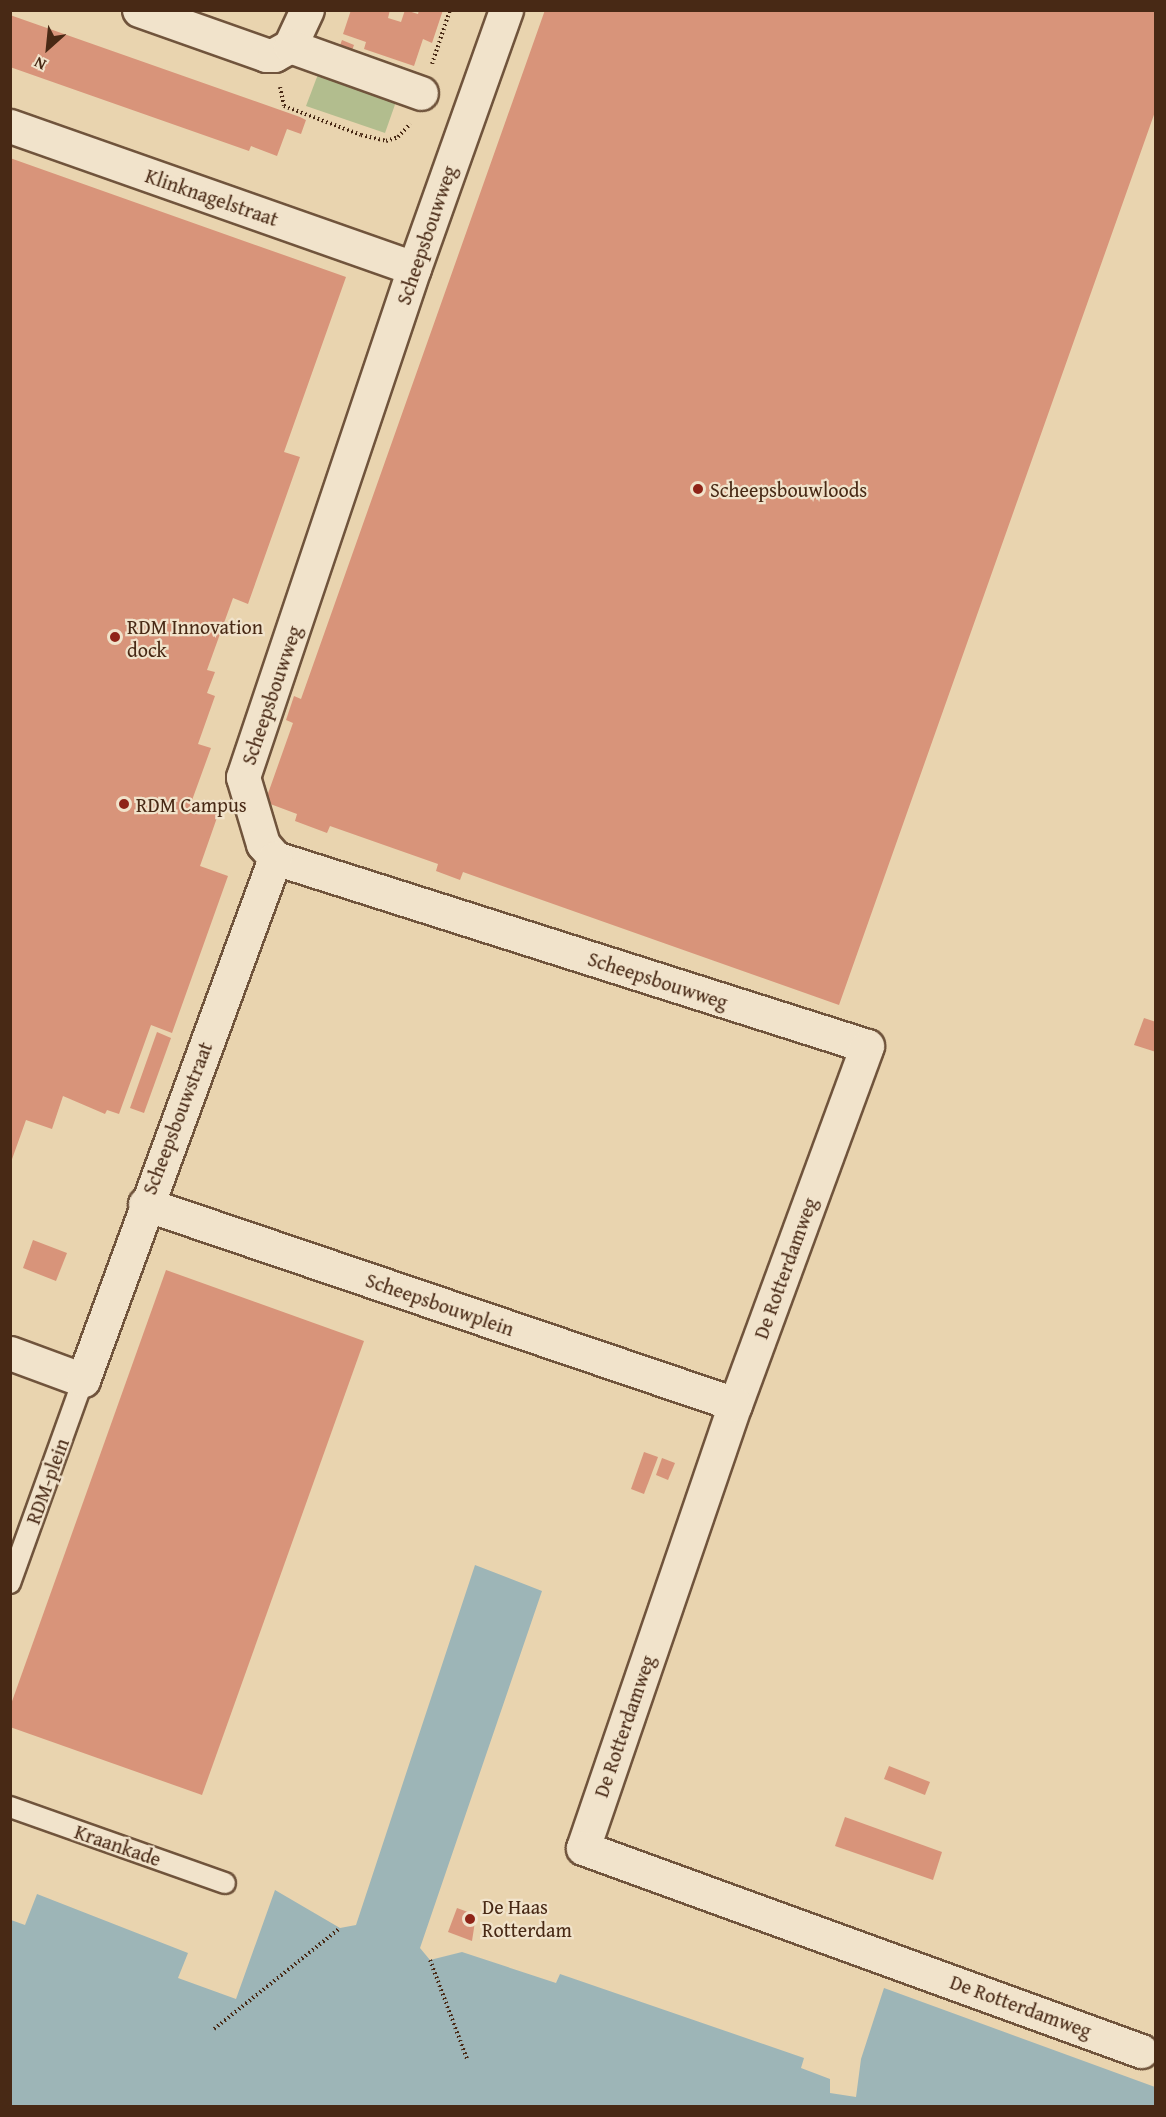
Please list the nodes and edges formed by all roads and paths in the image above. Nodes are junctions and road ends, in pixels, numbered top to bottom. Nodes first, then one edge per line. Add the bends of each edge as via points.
1 (139, 10) edge
2 (307, 10) edge
3 (506, 10) edge
4 (290, 45) junction
5 (421, 93) dead end
6 (10, 126) edge
7 (414, 268) junction
8 (275, 858) junction
9 (867, 1046) joint
10 (145, 1204) junction
11 (10, 1353) edge
12 (83, 1380) junction
13 (735, 1404) junction
14 (10, 1583) edge
15 (10, 1807) edge
16 (225, 1883) dead end
17 (340, 1928) dead end
18 (430, 1960) dead end
19 (214, 2030) dead end
20 (1141, 2050) dead end
21 (467, 2059) dead end

1 - 4 street via 266,55 274,55
2 - 4 street
3 - 7 street, Scheepsbouwweg
4 - 5 street
6 - 7 street, Klinknagelstraat
7 - 8 street, Scheepsbouwweg via 243,777 263,844
8 - 9 street, Scheepsbouwweg
8 - 10 street, Scheepsbouwstraat
9 - 13 street, De Rotterdamweg
10 - 12 street, Scheepsbouwstraat
10 - 13 street, Scheepsbouwplein
11 - 12 street
12 - 14 lane, RDM-plein
13 - 20 street, De Rotterdamweg via 583,1848
15 - 16 lane, Kraankade
17 - 19 path
18 - 21 path

